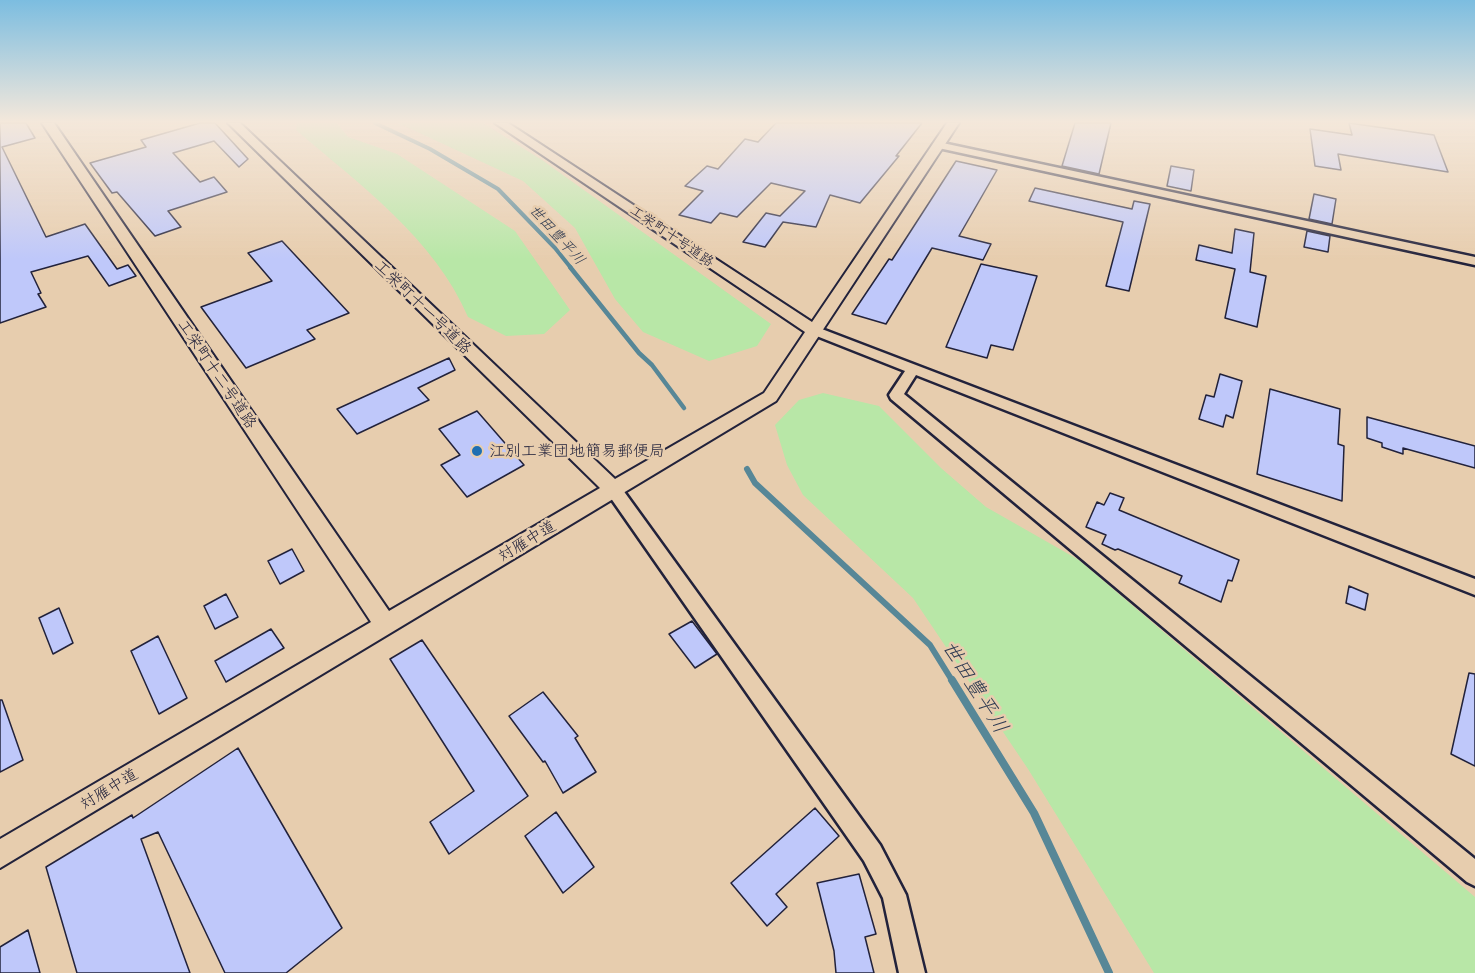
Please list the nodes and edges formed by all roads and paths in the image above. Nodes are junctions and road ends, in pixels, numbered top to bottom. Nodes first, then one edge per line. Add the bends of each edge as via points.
1 (79, 168) edge
2 (280, 168) edge
3 (570, 168) edge
4 (922, 168) edge
5 (1046, 168) edge
6 (1475, 261) edge
7 (814, 330) junction
8 (913, 369) junction
9 (614, 490) junction
10 (1475, 587) edge
11 (386, 625) junction
12 (0, 854) edge
13 (1475, 873) edge
14 (912, 973) edge

1 - 11 street, 工栄町十二号道路
2 - 9 street, 工栄町十一号道路
3 - 7 street, 工栄町十号道路
4 - 7 street, 対雁中道
5 - 6 street
7 - 8 street
7 - 9 street, 対雁中道 via 770,397
8 - 10 street
8 - 13 street via 896,395
9 - 11 street, 対雁中道
9 - 14 street via 872,853 894,895
11 - 12 street, 対雁中道

